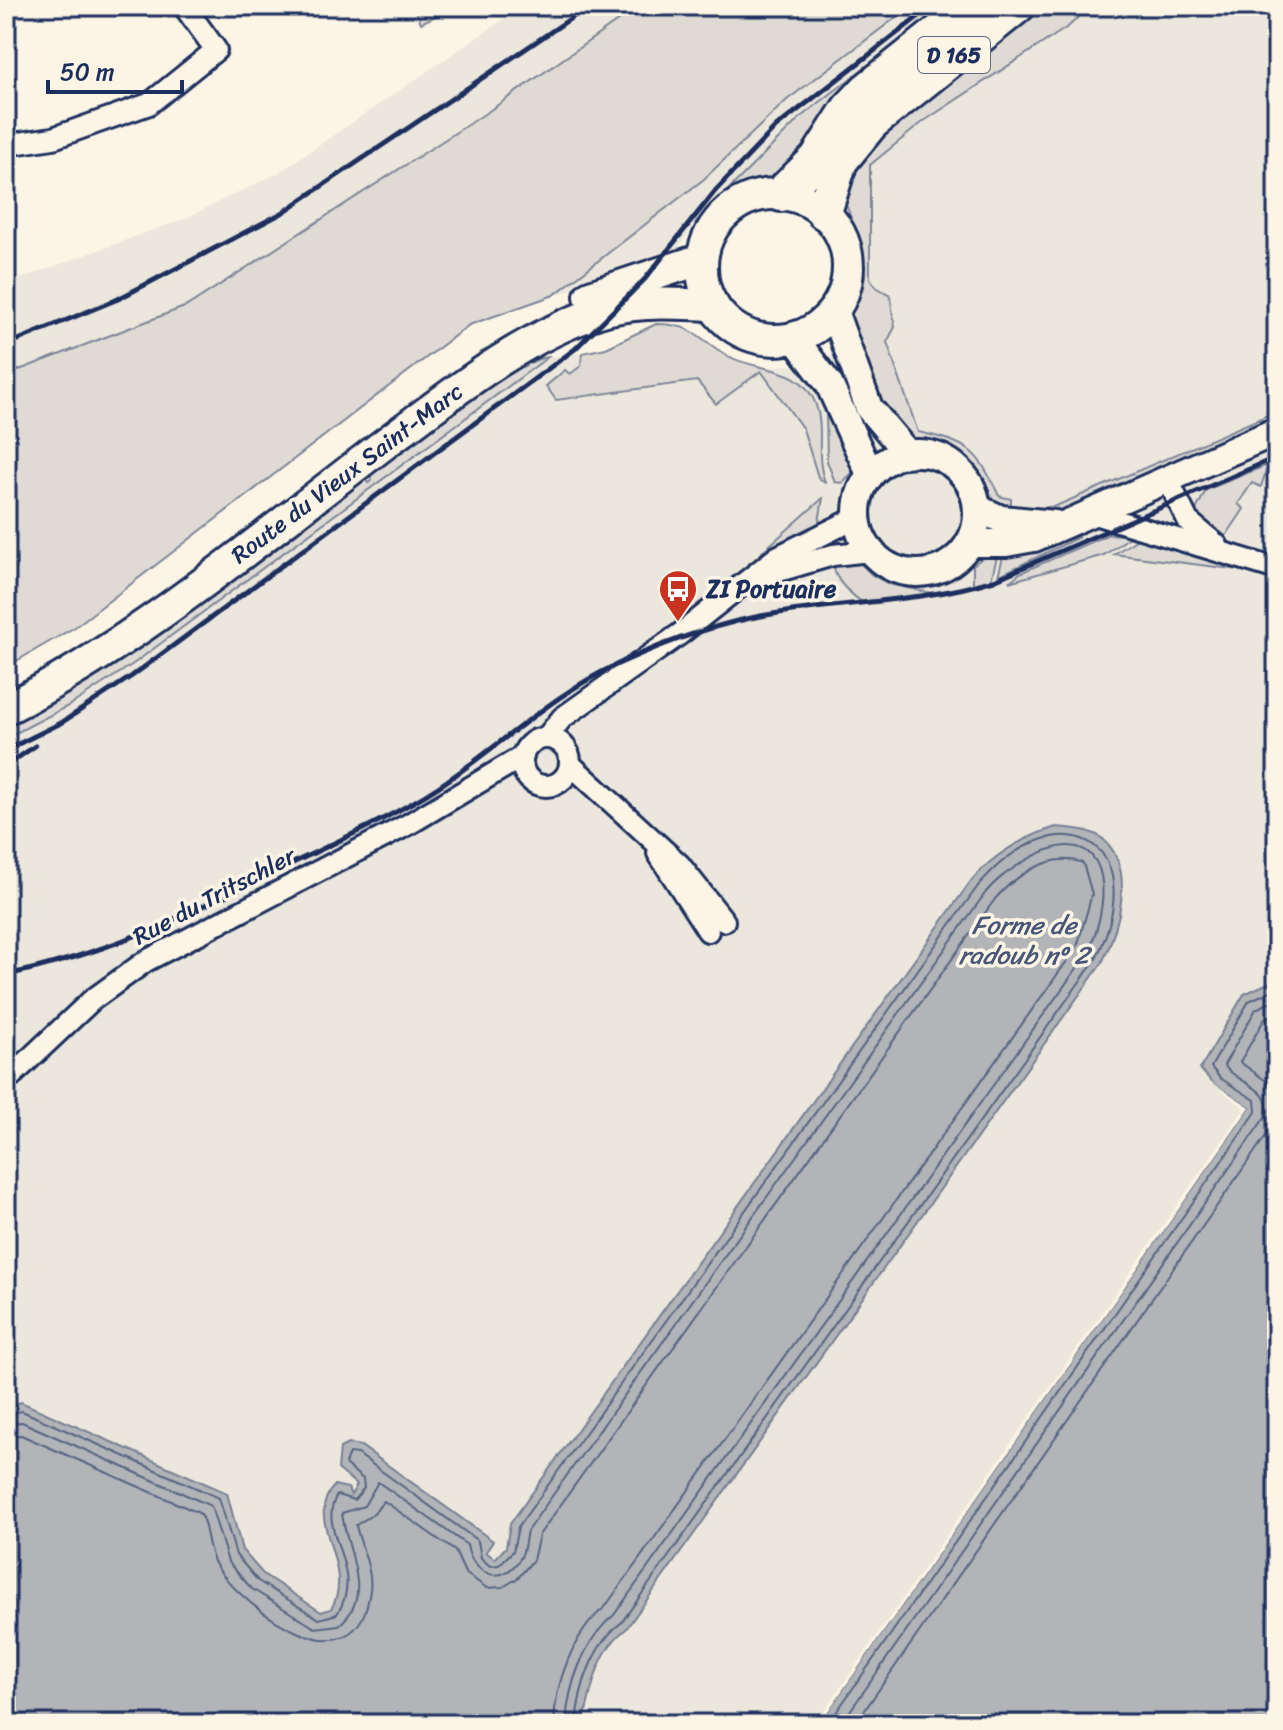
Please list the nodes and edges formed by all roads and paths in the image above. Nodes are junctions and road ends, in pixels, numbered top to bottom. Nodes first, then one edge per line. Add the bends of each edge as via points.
1 (184, 6) edge
2 (972, 6) edge
3 (1017, 6) edge
4 (6, 145) edge
5 (781, 194) junction
6 (824, 212) junction
7 (702, 259) junction
8 (713, 305) junction
9 (834, 311) junction
10 (794, 338) junction
11 (1277, 431) edge
12 (907, 453) junction
13 (870, 474) junction
14 (1168, 480) junction
15 (977, 508) junction
16 (1094, 514) junction
17 (856, 518) junction
18 (1067, 524) junction
19 (969, 543) junction
20 (870, 551) junction
21 (1227, 552) junction
22 (1277, 569) edge
23 (747, 581) junction
24 (6, 693) edge
25 (579, 708) junction
26 (6, 709) edge
27 (546, 738) junction
28 (523, 756) junction
29 (568, 756) junction
30 (532, 781) junction
31 (557, 784) junction
32 (470, 789) junction
33 (600, 794) junction
34 (716, 926) dead end
35 (6, 1081) edge

1 - 4 street via 216,50 149,104 53,138
2 - 5 highway, D 165 via 867,90 817,159
3 - 6 highway, D 165 via 871,123 840,161
5 - 6 main road via 804,199
5 - 7 main road via 737,204 714,228
6 - 9 main road via 841,234 848,260 846,287
7 - 8 main road
7 - 24 main road, Route du Vieux Saint-Marc via 576,300 486,347 189,575
8 - 10 main road via 748,335
8 - 26 main road, Route du Vieux Saint-Marc via 620,306 543,337 433,408 179,598 52,685
9 - 10 main road via 816,328
9 - 12 street via 869,408
10 - 13 street via 829,384
11 - 14 street
12 - 13 street
12 - 15 street via 924,453 954,465 970,485
13 - 17 street via 859,495
14 - 16 street
14 - 21 street via 1196,531
15 - 18 street via 1025,524
15 - 19 street
16 - 18 street
16 - 21 street
17 - 20 street
17 - 23 street via 800,543
18 - 19 street via 1034,538
19 - 20 street via 959,556 930,572 897,570
20 - 23 street via 810,560
21 - 22 street
23 - 25 street
25 - 27 street via 562,718
25 - 29 street
27 - 28 street via 529,746
27 - 29 street
28 - 30 street
28 - 32 street, Rue du Tritschler
29 - 31 street via 564,779
29 - 33 street
30 - 31 street
30 - 32 street, Rue du Tritschler via 508,780
31 - 33 street
32 - 35 street, Rue du Tritschler via 146,961 92,1000
33 - 34 street via 653,842 674,881

